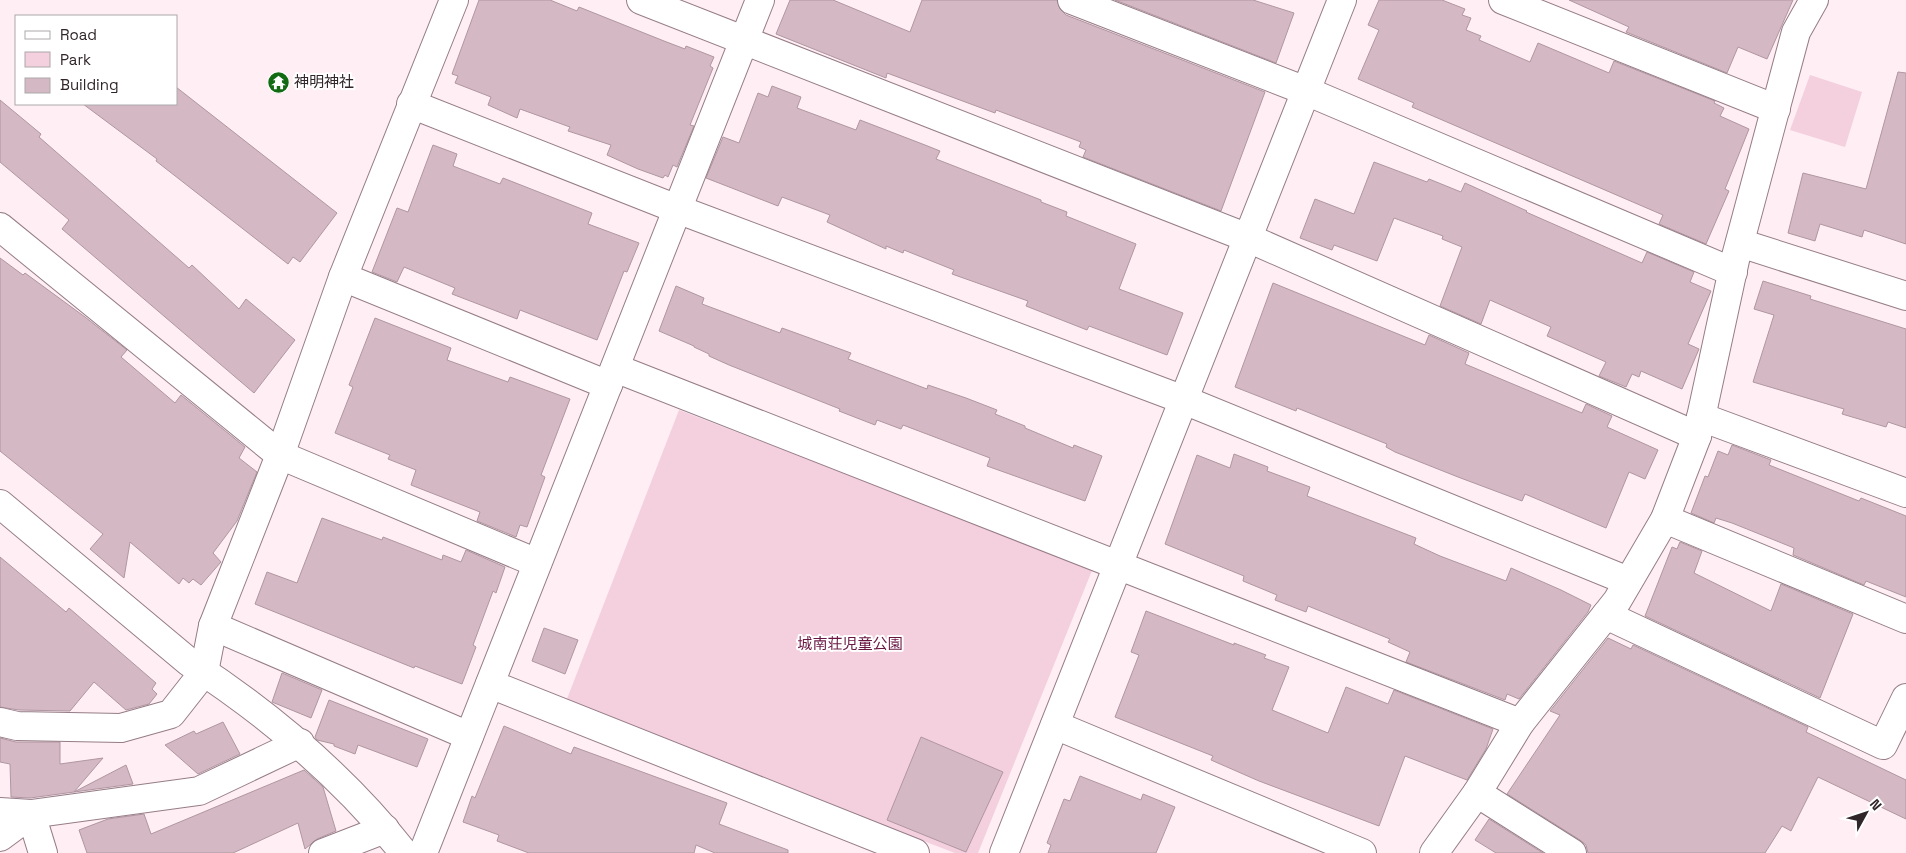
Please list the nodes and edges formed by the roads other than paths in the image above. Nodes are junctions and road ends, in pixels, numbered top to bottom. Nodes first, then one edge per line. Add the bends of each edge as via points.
1 (454, 0) edge
2 (641, 0) edge
3 (760, 0) edge
4 (1072, 0) edge
5 (1342, 0) edge
6 (1502, 0) edge
7 (1814, 0) edge
8 (744, 42) junction
9 (1306, 91) junction
10 (411, 104) junction
11 (1776, 109) junction
12 (677, 209) junction
13 (0, 227) edge
14 (1248, 238) junction
15 (1740, 243) junction
16 (1733, 272) junction
17 (343, 277) junction
18 (1906, 296) edge
19 (611, 376) junction
20 (1184, 400) junction
21 (1699, 427) junction
22 (280, 455) junction
23 (1906, 493) edge
24 (0, 504) edge
25 (1665, 519) junction
26 (537, 563) junction
27 (1118, 566) junction
28 (1628, 581) junction
29 (1606, 615) junction
30 (1906, 619) edge
31 (213, 626) junction
32 (204, 672) junction
33 (490, 684) junction
34 (1906, 698) edge
35 (0, 722) edge
36 (1520, 723) junction
37 (1055, 724) junction
38 (470, 736) junction
39 (300, 743) junction
40 (1477, 793) junction
41 (0, 812) edge
42 (31, 814) junction
43 (385, 829) junction
44 (0, 838) edge
45 (43, 853) edge
46 (323, 853) edge
47 (404, 853) edge
48 (423, 853) edge
49 (915, 853) edge
50 (1004, 853) edge
51 (1362, 853) edge
52 (1434, 853) edge
53 (1572, 853) edge

1 - 10 street
2 - 8 street
3 - 8 street
4 - 9 street
5 - 9 street
6 - 11 street
7 - 11 street via 1796,32
8 - 12 street
8 - 14 street
9 - 14 street
9 - 16 street
10 - 12 street
10 - 17 street
11 - 15 street
12 - 19 street
12 - 20 street
13 - 22 street
14 - 20 street
14 - 21 street
15 - 16 street
15 - 18 street
16 - 21 street
17 - 19 street
17 - 22 street
19 - 26 street
19 - 27 street
20 - 27 street
20 - 28 street
21 - 23 street
21 - 25 street
22 - 26 street
22 - 31 street
24 - 32 street
25 - 28 street
25 - 30 street
26 - 33 street
27 - 36 street
27 - 37 street
28 - 29 street
29 - 34 street via 1882,745
29 - 36 street
31 - 32 street
31 - 38 street
32 - 35 street via 171,714 122,728 17,726
32 - 39 street
33 - 38 street
33 - 49 street
36 - 40 street
37 - 50 street
37 - 51 street
38 - 48 street
39 - 42 street via 199,791
39 - 43 street
40 - 52 street
40 - 53 street
41 - 42 street
42 - 44 street
42 - 45 street
43 - 46 street
43 - 47 street

